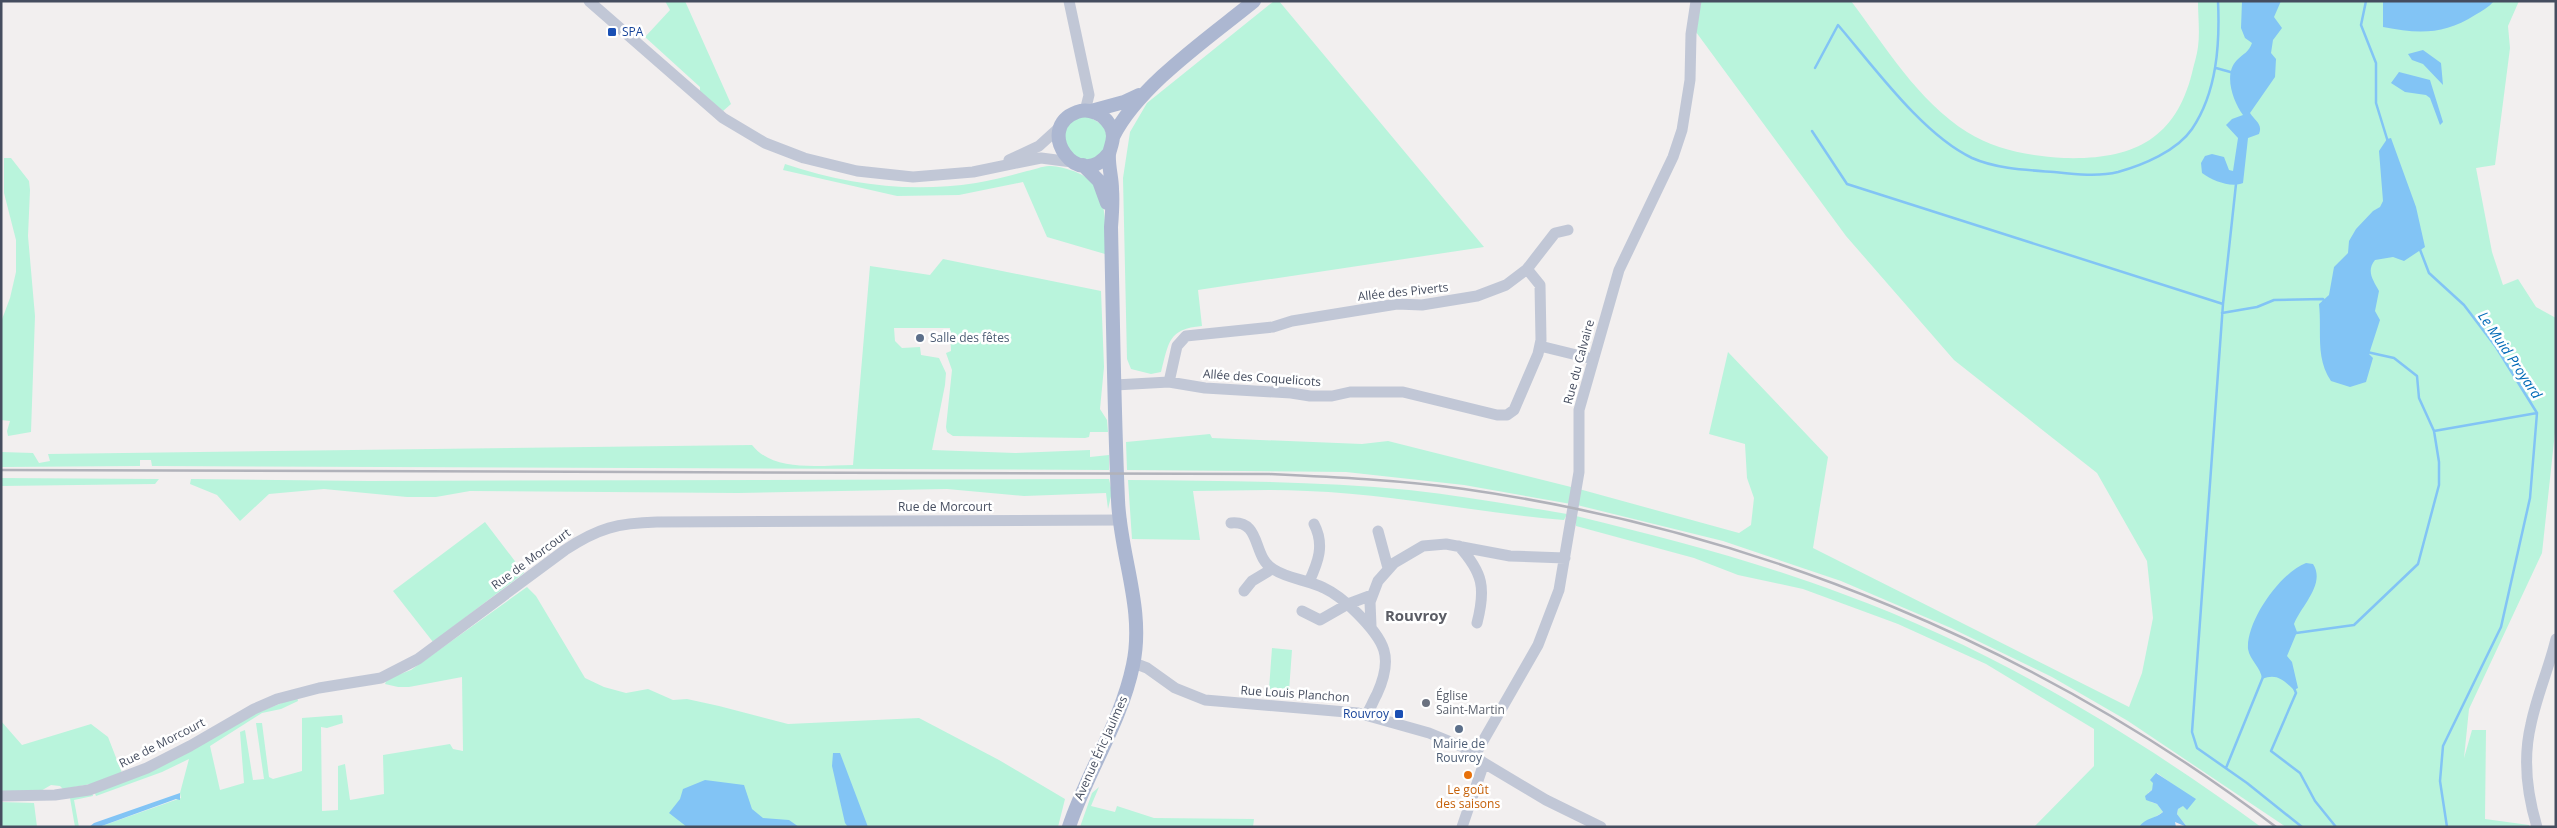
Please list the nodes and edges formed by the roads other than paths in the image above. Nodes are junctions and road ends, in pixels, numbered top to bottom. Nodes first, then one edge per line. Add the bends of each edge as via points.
1 (589, 1) edge
2 (1069, 1) edge
3 (1254, 1) edge
4 (1696, 1) edge
5 (1154, 85) junction
6 (1088, 111) junction
7 (1061, 126) junction
8 (1113, 137) junction
9 (1109, 153) junction
10 (1077, 164) junction
11 (973, 172) junction
12 (1111, 227) junction
13 (1568, 230) dead end
14 (1527, 269) junction
15 (1540, 346) junction
16 (1593, 359) junction
17 (1169, 382) junction
18 (1115, 385) junction
19 (1121, 520) junction
20 (1230, 523) dead end
21 (1314, 524) dead end
22 (1378, 531) dead end
23 (1459, 546) junction
24 (1565, 558) junction
25 (1388, 568) junction
26 (1272, 569) junction
27 (1309, 582) junction
28 (1244, 592) dead end
29 (1372, 595) junction
30 (1348, 604) junction
31 (1302, 611) dead end
32 (1477, 623) dead end
33 (1371, 626) junction
34 (2556, 639) edge
35 (1134, 663) junction
36 (1366, 714) junction
37 (1475, 755) junction
38 (1484, 763) junction
39 (1, 796) edge
40 (1069, 827) edge
41 (1462, 827) edge
42 (1601, 827) edge
43 (2537, 827) edge

1 - 11 street via 710,108 765,142 804,158 873,173 913,176
2 - 6 street via 1089,94
3 - 5 main road
4 - 16 street, Rue du Calvaire via 1690,80 1682,130 1673,157 1619,270
5 - 6 main road via 1124,102
5 - 8 main road via 1122,120
6 - 7 main road via 1068,117
6 - 8 main road via 1107,120
7 - 10 main road via 1059,144 1064,154
7 - 11 street via 1044,142 1020,156
8 - 9 main road
9 - 10 main road via 1098,163
9 - 12 main road
10 - 11 street via 1041,158
10 - 12 main road via 1094,173 1106,194
12 - 18 main road, Avenue Éric Jaulmes
13 - 14 street, Allée des Piverts via 1555,234
14 - 15 street via 1540,285
14 - 17 street, Allée des Piverts via 1506,285 1476,296 1422,305 1397,304 1273,327 1186,336 1177,346
15 - 16 street
15 - 17 street, Allée des Coquelicots via 1514,410 1502,416 1403,392 1304,396
16 - 24 street, Rue du Calvaire via 1579,410 1579,472
17 - 18 street, Allée des Coquelicots
18 - 19 main road, Avenue Éric Jaulmes
19 - 35 main road, Avenue Éric Jaulmes via 1135,608
19 - 39 street, Rue de Morcourt via 657,522 607,527 581,540 424,655 389,674 365,682 319,688 276,699 147,768 88,790 55,795
20 - 26 street via 1244,524 1251,530 1261,554
21 - 27 street via 1320,550
22 - 25 street
23 - 24 street via 1510,556
23 - 25 street via 1440,543 1423,546
23 - 32 street via 1481,580 1483,598
24 - 37 street, Rue du Calvaire via 1554,604 1538,644
25 - 29 street
26 - 27 street
26 - 28 street via 1252,581
27 - 30 street
29 - 30 street
29 - 33 street via 1369,609
30 - 31 street via 1320,620
30 - 33 street
33 - 36 street via 1384,653 1386,667 1384,680
34 - 43 street via 2535,707 2528,745 2529,793
35 - 36 street, Rue Louis Planchon via 1175,688 1205,700
35 - 40 main road, Avenue Éric Jaulmes via 1116,719
36 - 37 street, Rue Louis Planchon via 1440,737 1463,746
37 - 38 street, Rue Louis Planchon
38 - 41 street
38 - 42 street, Rue Louis Planchon via 1546,800

